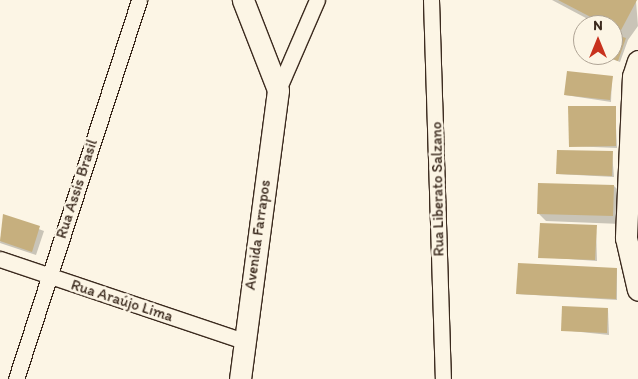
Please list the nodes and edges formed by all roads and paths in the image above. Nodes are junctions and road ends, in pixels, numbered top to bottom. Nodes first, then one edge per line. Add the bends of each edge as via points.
1 (139, 0) edge
2 (243, 0) edge
3 (317, 0) edge
4 (431, 0) edge
5 (638, 61) edge
6 (278, 90) junction
7 (0, 259) edge
8 (48, 276) junction
9 (638, 290) edge
10 (244, 341) junction
11 (16, 379) edge
12 (240, 379) edge
13 (443, 379) edge

1 - 8 street, Rua Assis Brasil
2 - 6 street
3 - 6 street
4 - 13 street, Rua Liberato Salzano
5 - 9 street via 633,76 626,238
6 - 10 street, Avenida Farrapos
7 - 8 street, Rua Araújo Lima
8 - 10 street, Rua Araújo Lima
8 - 11 street, Rua Assis Brasil
10 - 12 street, Avenida Farrapos

